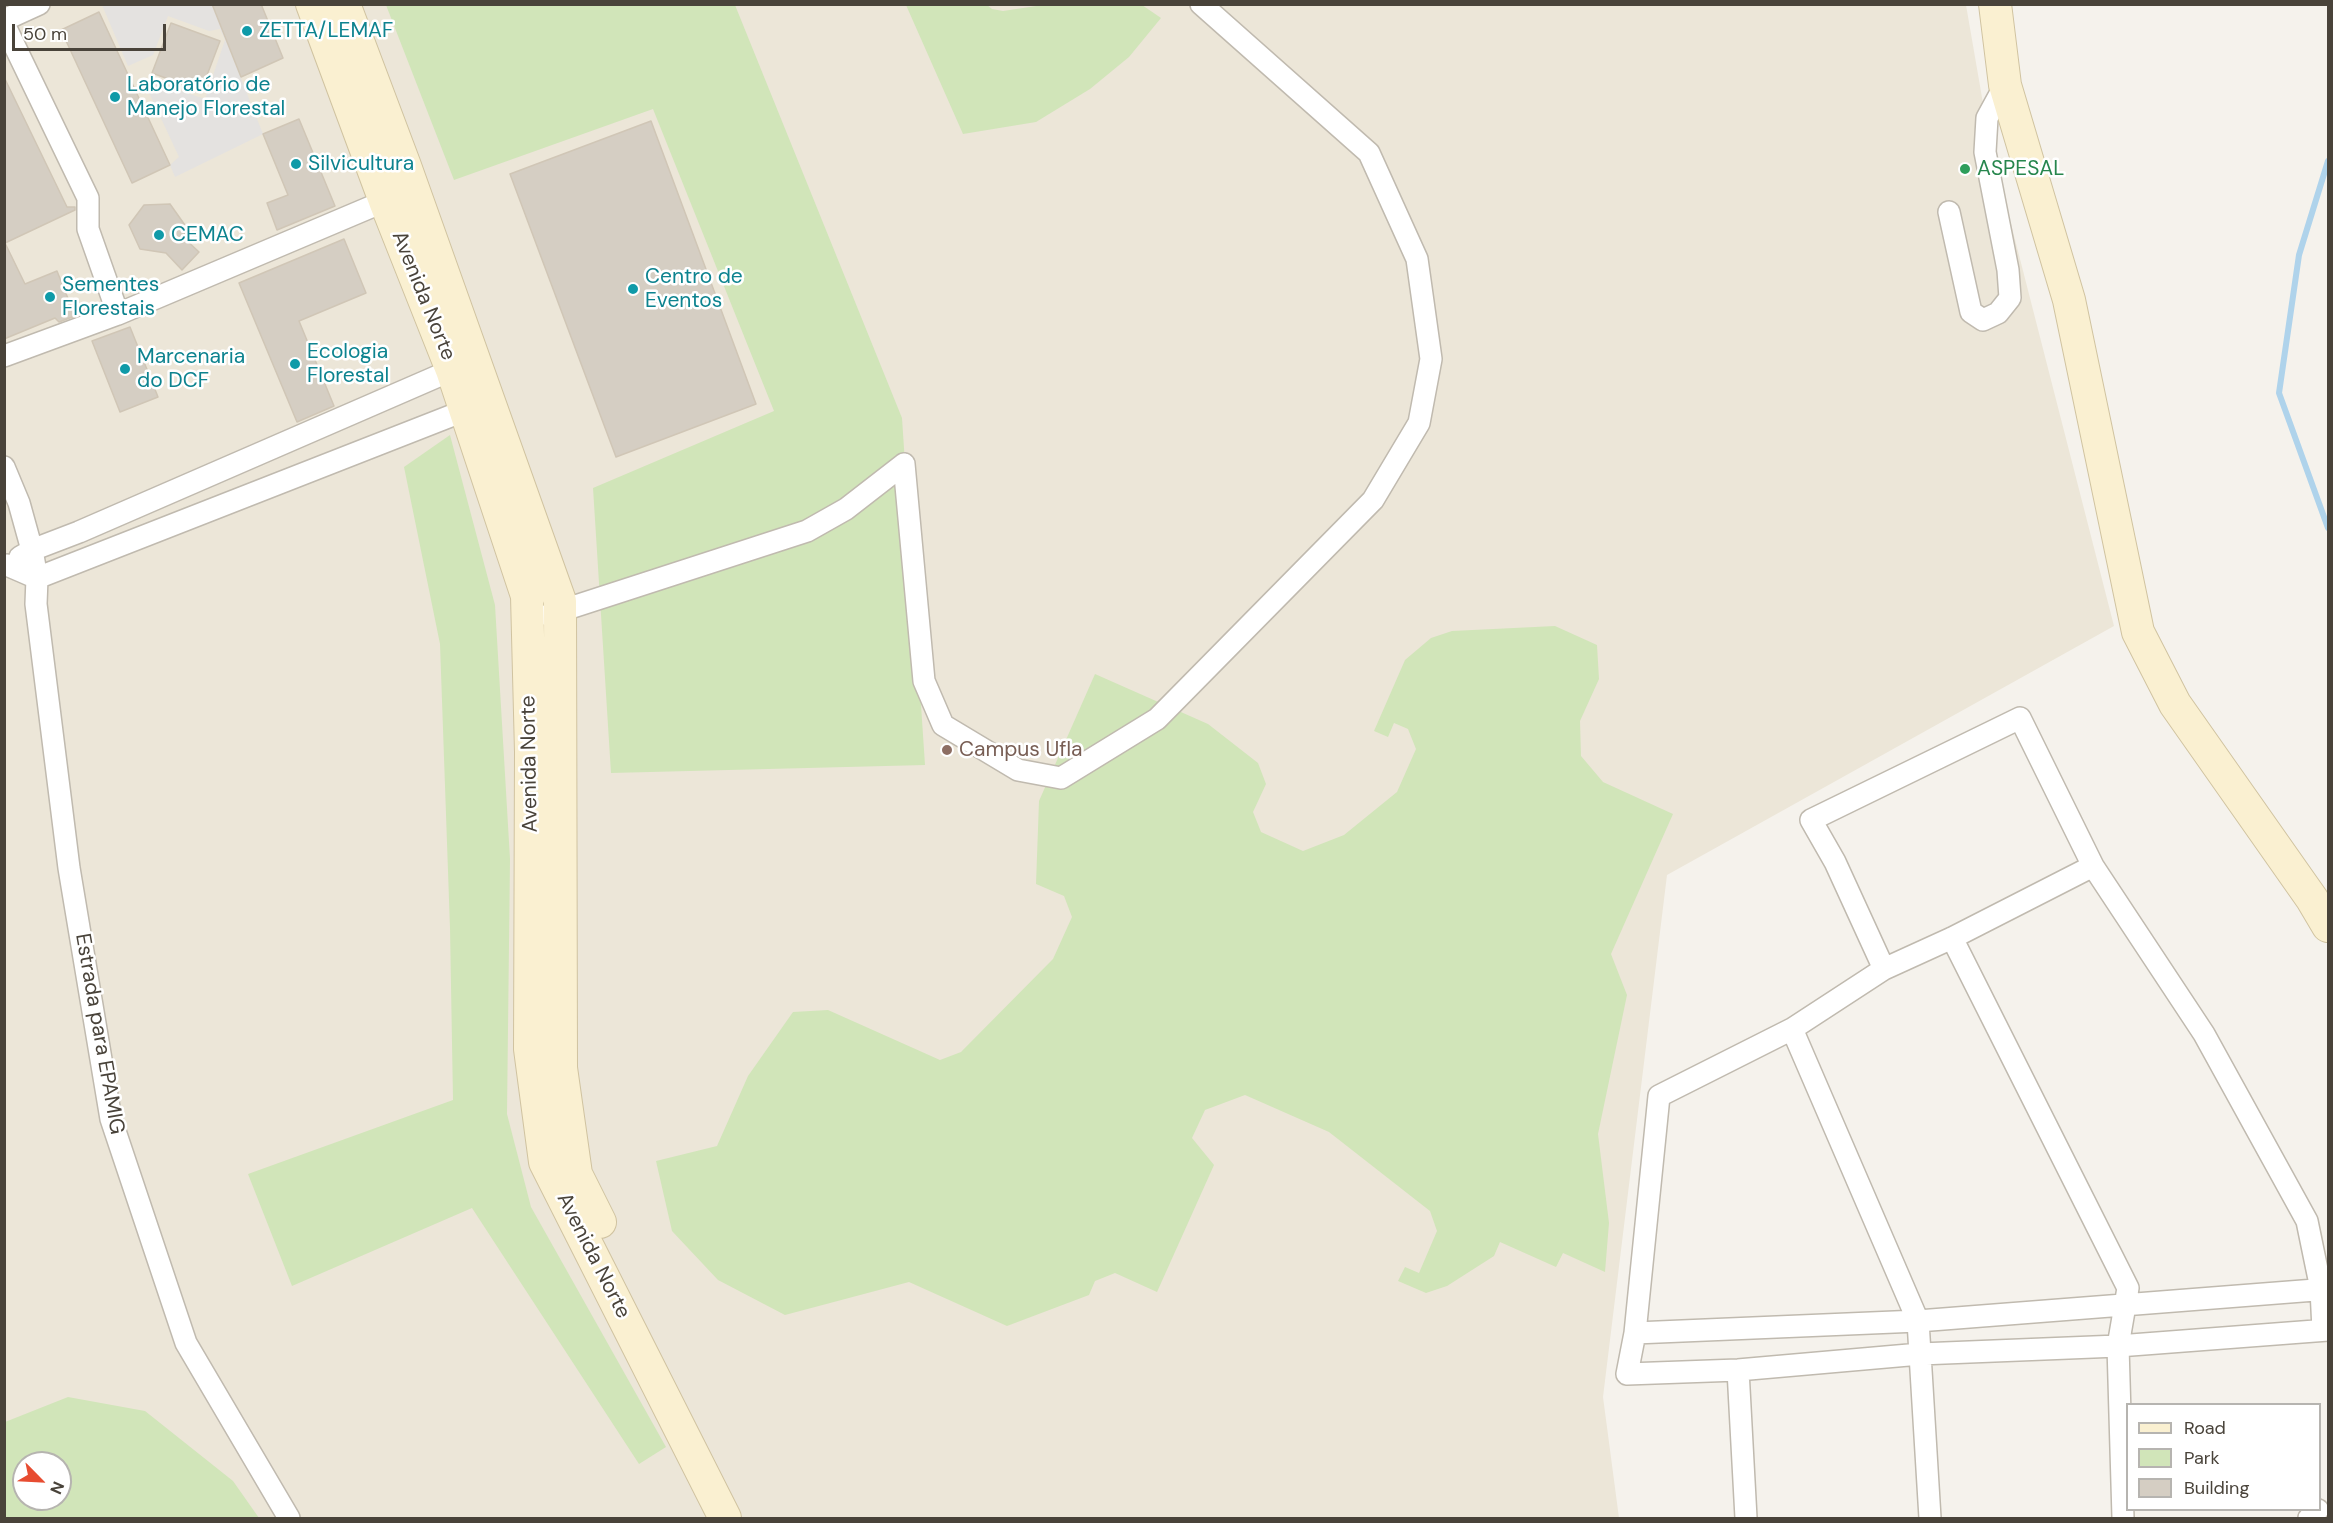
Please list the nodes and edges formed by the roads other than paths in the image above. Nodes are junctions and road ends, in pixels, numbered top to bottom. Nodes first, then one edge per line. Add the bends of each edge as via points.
1 (39, 4) edge
2 (312, 4) edge
3 (344, 4) edge
4 (1201, 4) edge
5 (1995, 4) edge
6 (4, 20) edge
7 (4, 24) edge
8 (2005, 85) junction
9 (385, 201) junction
10 (1949, 212) dead end
11 (118, 314) junction
12 (4, 356) edge
13 (452, 370) junction
14 (466, 410) junction
15 (254, 456) junction
16 (4, 467) edge
17 (268, 486) junction
18 (32, 550) junction
19 (6, 566) edge
20 (37, 578) junction
21 (560, 611) junction
22 (528, 621) junction
23 (2093, 866) junction
24 (2328, 926) edge
25 (1952, 938) junction
26 (1884, 969) junction
27 (1792, 1029) junction
28 (2325, 1289) edge
29 (2125, 1307) junction
30 (1918, 1321) junction
31 (2326, 1330) edge
32 (1635, 1333) junction
33 (2118, 1346) junction
34 (1920, 1354) junction
35 (1738, 1370) junction
36 (289, 1518) edge
37 (725, 1518) edge
38 (748, 1518) edge
39 (1746, 1518) edge
40 (1930, 1518) edge
41 (2123, 1518) edge

1 - 6 street
2 - 9 street, Avenida Norte
3 - 21 street, Avenida Norte via 552,579
4 - 21 street via 1369,153 1417,259 1431,359 1419,423 1373,500 1157,718 1061,778 1018,770 943,725 924,681 904,464 846,509 807,531
5 - 8 street
7 - 11 street via 88,198 88,229
8 - 10 street via 1987,118 1985,152 2010,298 1998,313 1983,320 1971,312
8 - 24 street via 2068,300 2138,632 2175,704
9 - 11 street
9 - 13 street, Avenida Norte
11 - 12 street
13 - 14 street, Avenida Norte
13 - 15 street
14 - 17 street
14 - 22 street, Avenida Norte via 527,596
15 - 17 street
15 - 18 street
16 - 18 street, Estrada para EPAMIG
17 - 20 street
18 - 19 street
18 - 20 street, Estrada para EPAMIG
19 - 20 street
20 - 36 street, Estrada para EPAMIG via 36,604 69,868 111,1119 186,1343
21 - 22 street
21 - 38 street, Avenida Norte via 561,1068 576,1174
22 - 37 street, Avenida Norte via 530,1049 545,1162
23 - 25 street
23 - 26 street via 2020,718 1811,820 1835,862
23 - 28 street via 2204,1034 2307,1221
25 - 26 street
25 - 29 street via 2128,1288
26 - 27 street
27 - 30 street
27 - 32 street via 1659,1096
28 - 29 street
28 - 31 street
29 - 30 street
29 - 33 street
30 - 32 street
30 - 34 street
31 - 33 street
32 - 35 street via 1627,1374
33 - 34 street
33 - 41 street
34 - 35 street
34 - 40 street
35 - 39 street

